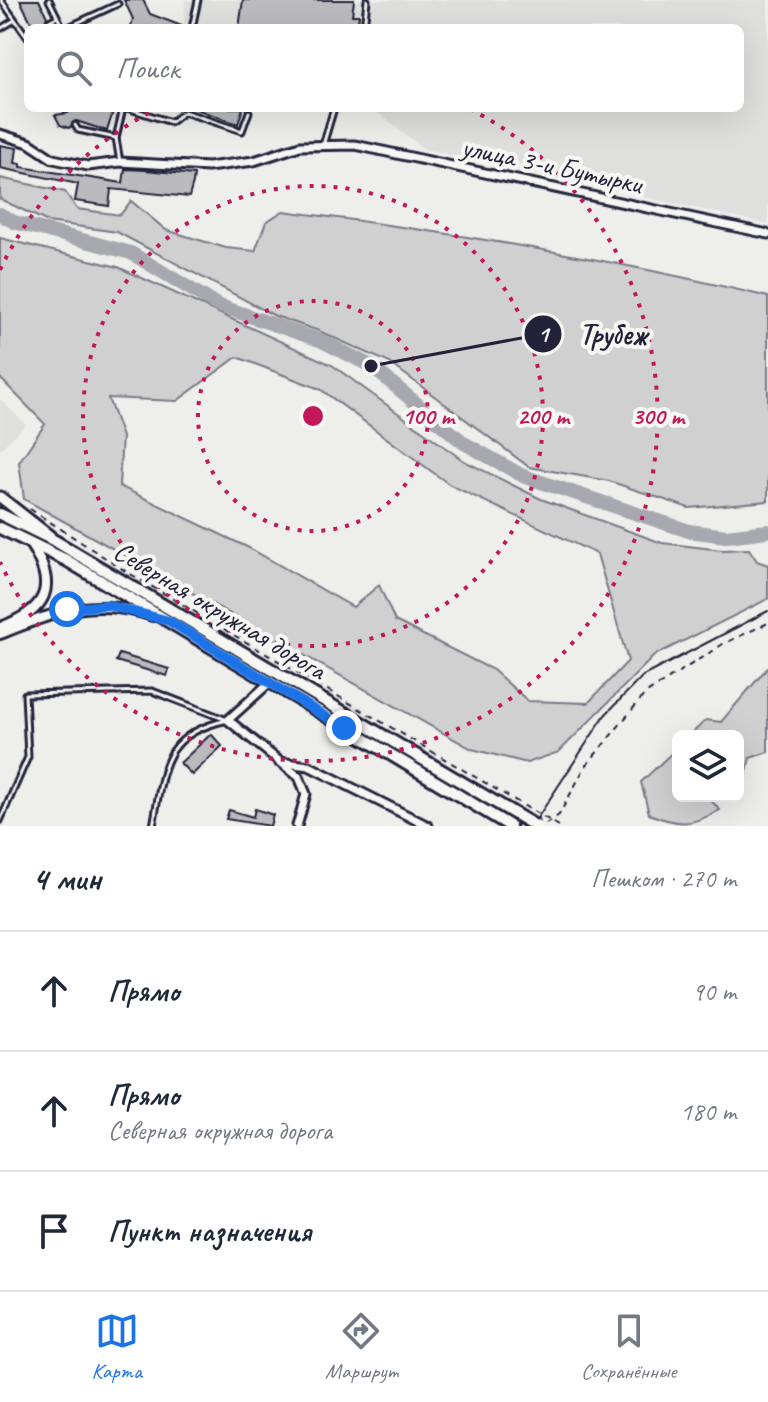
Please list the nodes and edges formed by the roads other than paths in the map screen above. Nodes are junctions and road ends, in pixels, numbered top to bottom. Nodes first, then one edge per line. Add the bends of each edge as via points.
1 (1, 0) edge
2 (49, 0) edge
3 (198, 0) edge
4 (367, 0) edge
5 (118, 4) dead end
6 (57, 17) junction
7 (13, 21) junction
8 (49, 21) dead end
9 (61, 24) edge
10 (73, 24) edge
11 (193, 24) edge
12 (364, 24) edge
13 (0, 29) edge
14 (24, 30) edge
15 (124, 112) edge
16 (138, 112) edge
17 (184, 112) edge
18 (184, 112) edge
19 (249, 112) dead end
20 (333, 112) edge
21 (75, 125) dead end
22 (0, 134) edge
23 (116, 138) junction
24 (323, 146) junction
25 (120, 162) junction
26 (768, 234) edge
27 (0, 497) edge
28 (0, 514) edge
29 (0, 528) edge
30 (28, 540) junction
31 (55, 541) junction
32 (169, 621) junction
33 (0, 628) edge
34 (0, 634) edge
35 (269, 683) junction
36 (228, 720) junction
37 (277, 762) junction
38 (409, 815) junction
39 (0, 821) edge
40 (537, 825) edge
41 (153, 826) edge
42 (297, 826) edge
43 (405, 826) edge
44 (428, 826) edge
45 (510, 826) edge

1 - 7 lane
2 - 6 lane
3 - 11 lane
4 - 12 lane
5 - 10 lane
6 - 8 lane
6 - 9 lane
7 - 13 lane
7 - 14 lane
15 - 23 lane
16 - 17 lane via 171,122
18 - 19 lane via 242,131
20 - 24 lane
21 - 23 lane
22 - 25 street, улица 3-и Бутырки via 29,143 53,159 88,166
23 - 25 lane
24 - 25 street, улица 3-и Бутырки via 300,146 254,161 208,167
24 - 26 street, улица 3-и Бутырки via 355,145
27 - 31 main road
28 - 31 main road, Северная окружная дорога
29 - 30 main road, Северная окружная дорога
30 - 32 main road, Северная окружная дорога
30 - 33 main road via 44,566 44,597 31,613
31 - 40 main road, Северная окружная дорога
32 - 34 street via 131,608 86,605
32 - 35 main road, Северная окружная дорога
35 - 36 street
35 - 45 main road, Северная окружная дорога
36 - 37 street
36 - 39 lane via 152,691 25,694 28,757
36 - 41 lane via 186,734 171,749
37 - 38 street via 309,766
37 - 42 street via 303,784 305,803
38 - 43 street
38 - 44 street

